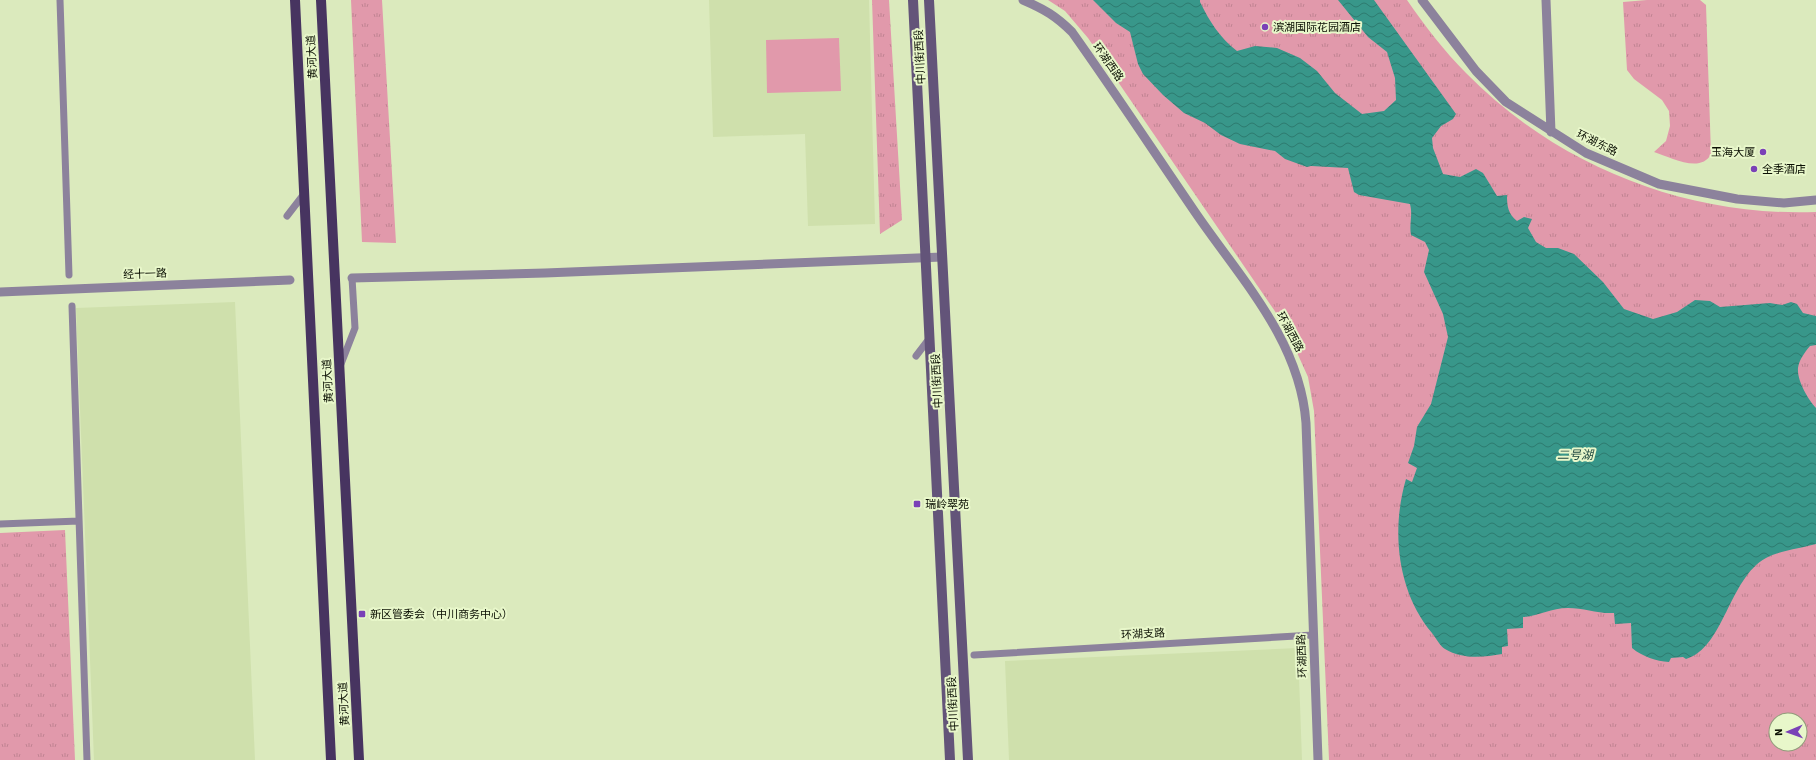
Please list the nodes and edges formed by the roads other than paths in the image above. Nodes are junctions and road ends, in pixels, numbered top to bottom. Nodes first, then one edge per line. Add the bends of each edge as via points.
1 (60, 0) edge
2 (295, 0) edge
3 (321, 0) edge
4 (913, 0) edge
5 (929, 0) edge
6 (1024, 0) edge
7 (1422, 0) edge
8 (1546, 0) edge
9 (1551, 132) junction
10 (304, 194) junction
11 (1816, 200) edge
12 (287, 216) dead end
13 (925, 257) junction
14 (942, 257) junction
15 (69, 275) dead end
16 (352, 278) joint
17 (290, 280) dead end
18 (0, 292) edge
19 (72, 306) dead end
20 (929, 338) junction
21 (916, 356) dead end
22 (339, 368) junction
23 (79, 521) junction
24 (0, 524) edge
25 (1314, 635) junction
26 (974, 655) dead end
27 (87, 760) edge
28 (330, 760) edge
29 (358, 760) edge
30 (950, 760) edge
31 (968, 760) edge
32 (1318, 760) edge

1 - 15 street
2 - 10 main road, 黄河大道
3 - 22 main road, 黄河大道
4 - 13 main road, 中川街西段
5 - 14 main road, 中川街西段
6 - 25 street, 环湖西路 via 1045,9 1072,32 1253,292 1275,326 1294,366 1303,395 1306,423
7 - 9 street, 环湖东路 via 1476,71 1506,102
8 - 9 street
9 - 11 street, 环湖东路 via 1586,153 1659,184 1737,199 1784,203
10 - 12 street
10 - 28 main road, 黄河大道
13 - 14 street
13 - 16 street via 545,273
13 - 20 main road, 中川街西段
14 - 31 main road, 中川街西段
16 - 22 street via 355,328
17 - 18 street, 经十一路
19 - 23 street
20 - 21 street
20 - 30 main road, 中川街西段
22 - 29 main road, 黄河大道
23 - 24 street
23 - 27 street
25 - 26 street, 环湖支路
25 - 32 street, 环湖西路

